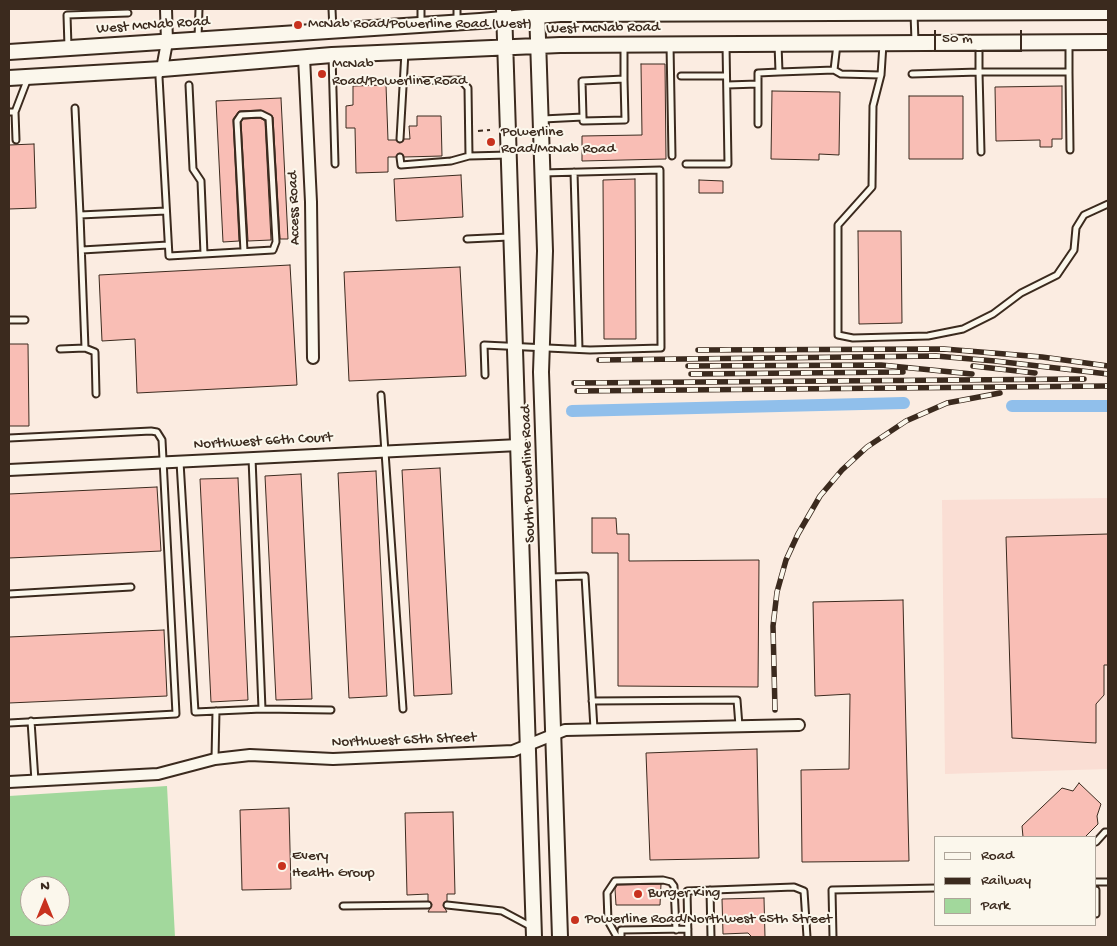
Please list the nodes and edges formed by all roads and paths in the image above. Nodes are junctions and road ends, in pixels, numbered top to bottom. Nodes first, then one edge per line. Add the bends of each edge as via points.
1 (166, 9) edge
2 (199, 9) edge
3 (332, 9) edge
4 (421, 9) edge
5 (982, 10) edge
6 (1018, 10) edge
7 (668, 11) edge
8 (810, 11) edge
9 (914, 11) edge
10 (1099, 11) edge
11 (537, 12) edge
12 (128, 14) dead end
13 (505, 14) edge
14 (457, 16) edge
15 (421, 25) junction
16 (333, 30) junction
17 (198, 40) junction
18 (167, 42) junction
19 (1069, 42) junction
20 (1108, 42) edge
21 (883, 43) junction
22 (915, 43) junction
23 (979, 43) junction
24 (624, 44) junction
25 (670, 44) junction
26 (726, 44) junction
27 (778, 44) junction
28 (837, 44) junction
29 (538, 46) junction
30 (506, 47) junction
31 (68, 48) junction
32 (9, 52) edge
33 (405, 52) junction
34 (332, 55) junction
35 (304, 57) junction
36 (162, 69) junction
37 (834, 70) junction
38 (779, 72) junction
39 (979, 72) junction
40 (1069, 72) junction
41 (881, 74) junction
42 (912, 74) dead end
43 (681, 76) dead end
44 (726, 76) junction
45 (29, 77) junction
46 (9, 78) edge
47 (624, 79) junction
48 (403, 81) junction
49 (758, 84) junction
50 (189, 85) dead end
51 (727, 85) junction
52 (75, 108) dead end
53 (12, 112) edge
54 (583, 116) junction
55 (540, 119) junction
56 (758, 124) dead end
57 (490, 130) dead end
58 (478, 131) dead end
59 (400, 139) dead end
60 (16, 140) dead end
61 (1070, 150) dead end
62 (981, 152) dead end
63 (510, 155) junction
64 (469, 156) junction
65 (672, 156) dead end
66 (400, 157) dead end
67 (335, 164) dead end
68 (686, 164) dead end
69 (574, 172) junction
70 (542, 173) junction
71 (1108, 204) edge
72 (166, 210) junction
73 (80, 215) junction
74 (513, 237) junction
75 (468, 239) dead end
76 (168, 245) junction
77 (82, 250) junction
78 (244, 252) junction
79 (204, 254) junction
80 (9, 320) edge
81 (25, 320) dead end
82 (516, 346) junction
83 (541, 347) junction
84 (85, 348) junction
85 (60, 349) dead end
86 (579, 349) junction
87 (313, 358) dead end
88 (485, 376) dead end
89 (96, 394) dead end
90 (382, 395) dead end
91 (9, 438) edge
92 (518, 445) junction
93 (386, 452) junction
94 (252, 458) junction
95 (164, 462) junction
96 (180, 462) junction
97 (9, 470) edge
98 (549, 577) junction
99 (131, 587) dead end
100 (9, 594) edge
101 (592, 701) junction
102 (262, 709) junction
103 (403, 709) dead end
104 (332, 710) dead end
105 (216, 711) junction
106 (31, 721) junction
107 (9, 722) edge
108 (799, 725) dead end
109 (739, 726) junction
110 (594, 729) junction
111 (554, 735) junction
112 (528, 745) junction
113 (215, 759) junction
114 (35, 780) junction
115 (9, 782) edge
116 (1108, 832) edge
117 (1097, 841) edge
118 (934, 888) edge
119 (710, 890) junction
120 (428, 905) dead end
121 (447, 905) dead end
122 (343, 906) dead end
123 (688, 929) junction
124 (676, 930) junction
125 (534, 932) edge
126 (560, 937) edge
127 (617, 937) edge
128 (621, 937) edge
129 (688, 937) edge
130 (711, 937) edge
131 (807, 937) edge
132 (833, 937) edge

1 - 18 street
2 - 17 lane
3 - 16 lane
4 - 15 lane
5 - 6 main road, West McNab Road
5 - 9 main road, West McNab Road
6 - 10 main road, West McNab Road
7 - 8 main road, West McNab Road
7 - 11 main road, West McNab Road
8 - 9 main road, West McNab Road
9 - 22 lane
11 - 13 main road, West McNab Road
11 - 29 main road, South Powerline Road
12 - 31 lane via 67,15
13 - 14 main road, West McNab Road
13 - 30 main road, South Powerline Road
14 - 15 main road, West McNab Road
15 - 16 main road, West McNab Road
16 - 17 main road, West McNab Road
17 - 18 main road, West McNab Road
18 - 31 main road, West McNab Road
18 - 36 street
19 - 20 main road, West McNab Road
19 - 23 main road, West McNab Road
19 - 40 lane
21 - 22 main road, West McNab Road
21 - 28 main road, West McNab Road
21 - 41 lane
22 - 23 main road, West McNab Road
23 - 39 lane
24 - 25 main road, West McNab Road
24 - 29 main road, West McNab Road
24 - 47 lane
25 - 26 main road, West McNab Road
25 - 65 lane
26 - 27 main road, West McNab Road
26 - 44 lane
27 - 28 main road, West McNab Road
27 - 38 lane
28 - 37 lane
29 - 30 main road, West McNab Road
29 - 55 main road, South Powerline Road
30 - 33 main road, West McNab Road
30 - 63 main road, South Powerline Road
31 - 32 main road, West McNab Road
33 - 34 main road, West McNab Road
33 - 48 lane
34 - 35 main road, West McNab Road
34 - 67 lane
35 - 36 main road, West McNab Road
35 - 87 street, Access Road via 311,202
36 - 45 main road, West McNab Road
36 - 72 lane via 159,77
37 - 38 lane
37 - 41 lane via 841,74
38 - 49 lane via 758,73
39 - 40 lane
39 - 42 lane
39 - 62 lane
40 - 61 lane
41 - 71 lane via 873,106 872,186 838,225 838,335 853,338 928,336 963,329 993,314 1021,292 1057,274 1074,250 1076,228 1084,215
43 - 44 lane
44 - 51 lane
45 - 46 main road, West McNab Road
45 - 53 lane
47 - 54 lane via 582,80
47 - 54 lane via 625,120 583,121
48 - 59 lane
48 - 64 lane via 460,80 468,88
49 - 51 lane
49 - 56 lane
50 - 79 lane via 193,169 200,180
51 - 68 lane via 728,164
52 - 73 lane
53 - 60 lane
54 - 55 lane
55 - 70 main road, South Powerline Road
57 - 58 path
63 - 64 lane
63 - 74 main road, South Powerline Road
64 - 66 lane via 401,165
69 - 70 lane
69 - 86 lane
69 - 86 lane via 660,170 661,348
70 - 83 main road, South Powerline Road via 545,271
72 - 73 lane
72 - 76 lane
73 - 77 lane
74 - 75 lane
74 - 82 main road, South Powerline Road
76 - 77 lane
76 - 79 lane via 168,256
77 - 84 lane
78 - 78 lane via 274,250 276,242 269,118 261,114 241,115 236,121
78 - 79 lane
80 - 81 lane
82 - 83 lane
82 - 88 lane via 484,345
82 - 92 main road, South Powerline Road
83 - 86 lane
83 - 98 main road, South Powerline Road
84 - 85 lane
84 - 89 lane via 95,352
90 - 93 lane
91 - 95 lane via 151,431 157,432 162,440
92 - 93 street, Northwest 66th Court
92 - 112 main road, South Powerline Road
93 - 94 street, Northwest 66th Court
93 - 103 lane
94 - 96 street, Northwest 66th Court
94 - 102 lane
95 - 96 street, Northwest 66th Court
95 - 97 street, Northwest 66th Court
95 - 106 lane via 176,714
96 - 105 lane via 195,712
98 - 101 lane via 585,576
98 - 111 main road, South Powerline Road
99 - 100 lane
101 - 109 lane via 737,700
101 - 110 lane
102 - 104 lane
102 - 105 lane
105 - 113 lane
106 - 107 lane
106 - 114 lane
108 - 109 street, Northwest 65th Street
109 - 110 street, Northwest 65th Street
110 - 111 street, Northwest 65th Street via 565,730
111 - 112 street, Northwest 65th Street
111 - 126 main road, South Powerline Road
112 - 113 street, Northwest 65th Street via 514,752 333,759 250,754
112 - 125 main road, South Powerline Road
113 - 114 street, Northwest 65th Street via 158,774
114 - 115 street, Northwest 65th Street
116 - 117 lane
118 - 132 lane via 832,890
119 - 123 lane via 686,891
119 - 130 lane
119 - 131 lane via 794,887 804,891
120 - 122 lane
121 - 125 lane via 502,911
123 - 124 lane
123 - 129 lane
124 - 127 lane via 674,886 671,882 615,881 607,893 608,921
124 - 128 lane via 621,930

